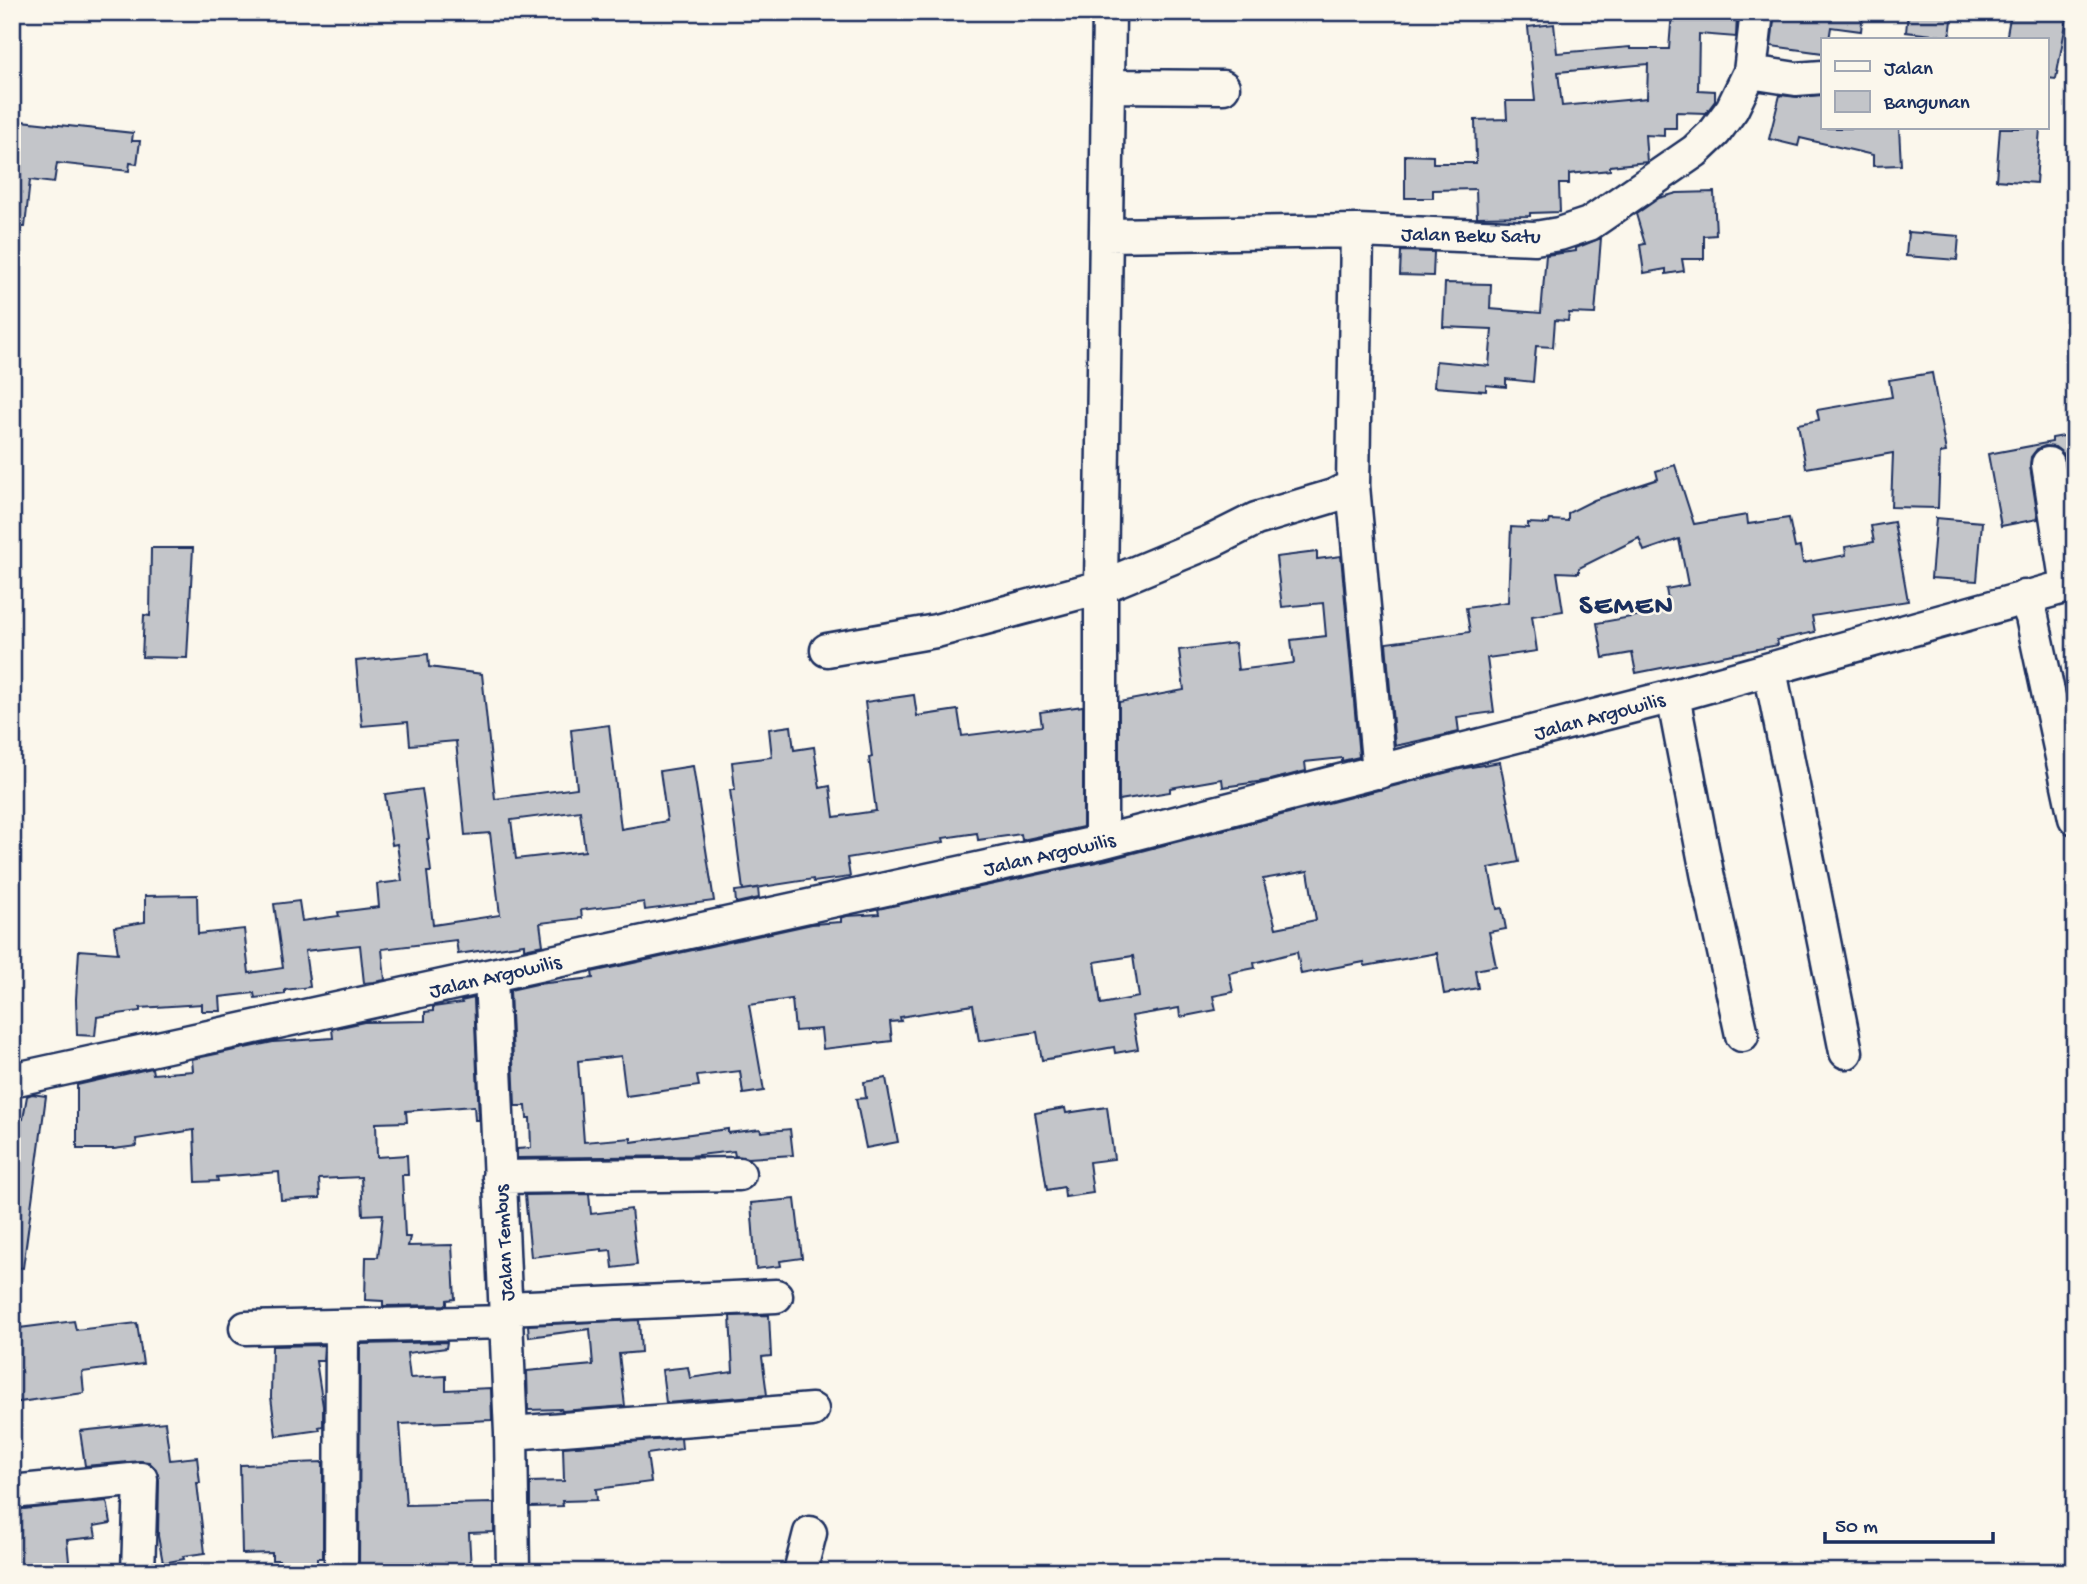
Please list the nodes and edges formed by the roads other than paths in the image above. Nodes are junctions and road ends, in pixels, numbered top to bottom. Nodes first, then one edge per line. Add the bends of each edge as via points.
1 (1109, 12) edge
2 (1757, 12) edge
3 (1750, 72) junction
4 (1821, 77) edge
5 (1109, 86) junction
6 (1223, 88) dead end
7 (1357, 231) junction
8 (1107, 234) junction
9 (2048, 464) dead end
10 (1353, 486) junction
11 (2071, 585) edge
12 (1101, 587) junction
13 (2024, 597) junction
14 (827, 650) dead end
15 (1770, 670) junction
16 (1672, 696) junction
17 (1379, 772) junction
18 (2075, 818) edge
19 (1101, 842) junction
20 (491, 976) junction
21 (1742, 1035) dead end
22 (1846, 1052) dead end
23 (12, 1080) edge
24 (738, 1174) dead end
25 (499, 1177) junction
26 (776, 1296) dead end
27 (506, 1315) junction
28 (342, 1327) junction
29 (246, 1328) dead end
30 (812, 1410) dead end
31 (512, 1433) junction
32 (12, 1492) edge
33 (810, 1532) dead end
34 (138, 1572) edge
35 (341, 1572) edge
36 (513, 1572) edge
37 (800, 1572) edge

1 - 5 street
2 - 3 street, Jalan Beku Satu
3 - 4 street via 1796,79
3 - 7 street, Jalan Beku Satu via 1732,108 1695,151 1590,224 1535,238
5 - 6 street
5 - 8 street
7 - 8 street, Jalan Beku Satu
7 - 10 street
8 - 12 street
9 - 11 street
10 - 12 street via 1256,519
10 - 17 street
11 - 13 street, Jalan Argowilis
12 - 14 street via 936,631
12 - 19 street
13 - 15 street, Jalan Argowilis
13 - 18 street
15 - 16 street, Jalan Argowilis
15 - 22 street
16 - 17 street, Jalan Argowilis
16 - 21 street
17 - 19 street, Jalan Argowilis
19 - 20 street, Jalan Argowilis
20 - 23 street, Jalan Argowilis
20 - 25 street, Jalan Tembus
24 - 25 street
25 - 27 street, Jalan Tembus
26 - 27 street
27 - 28 street
27 - 31 street, Jalan Tembus
28 - 29 street
28 - 35 street
30 - 31 street
31 - 36 street, Jalan Tembus
32 - 34 street via 141,1479
33 - 37 street

